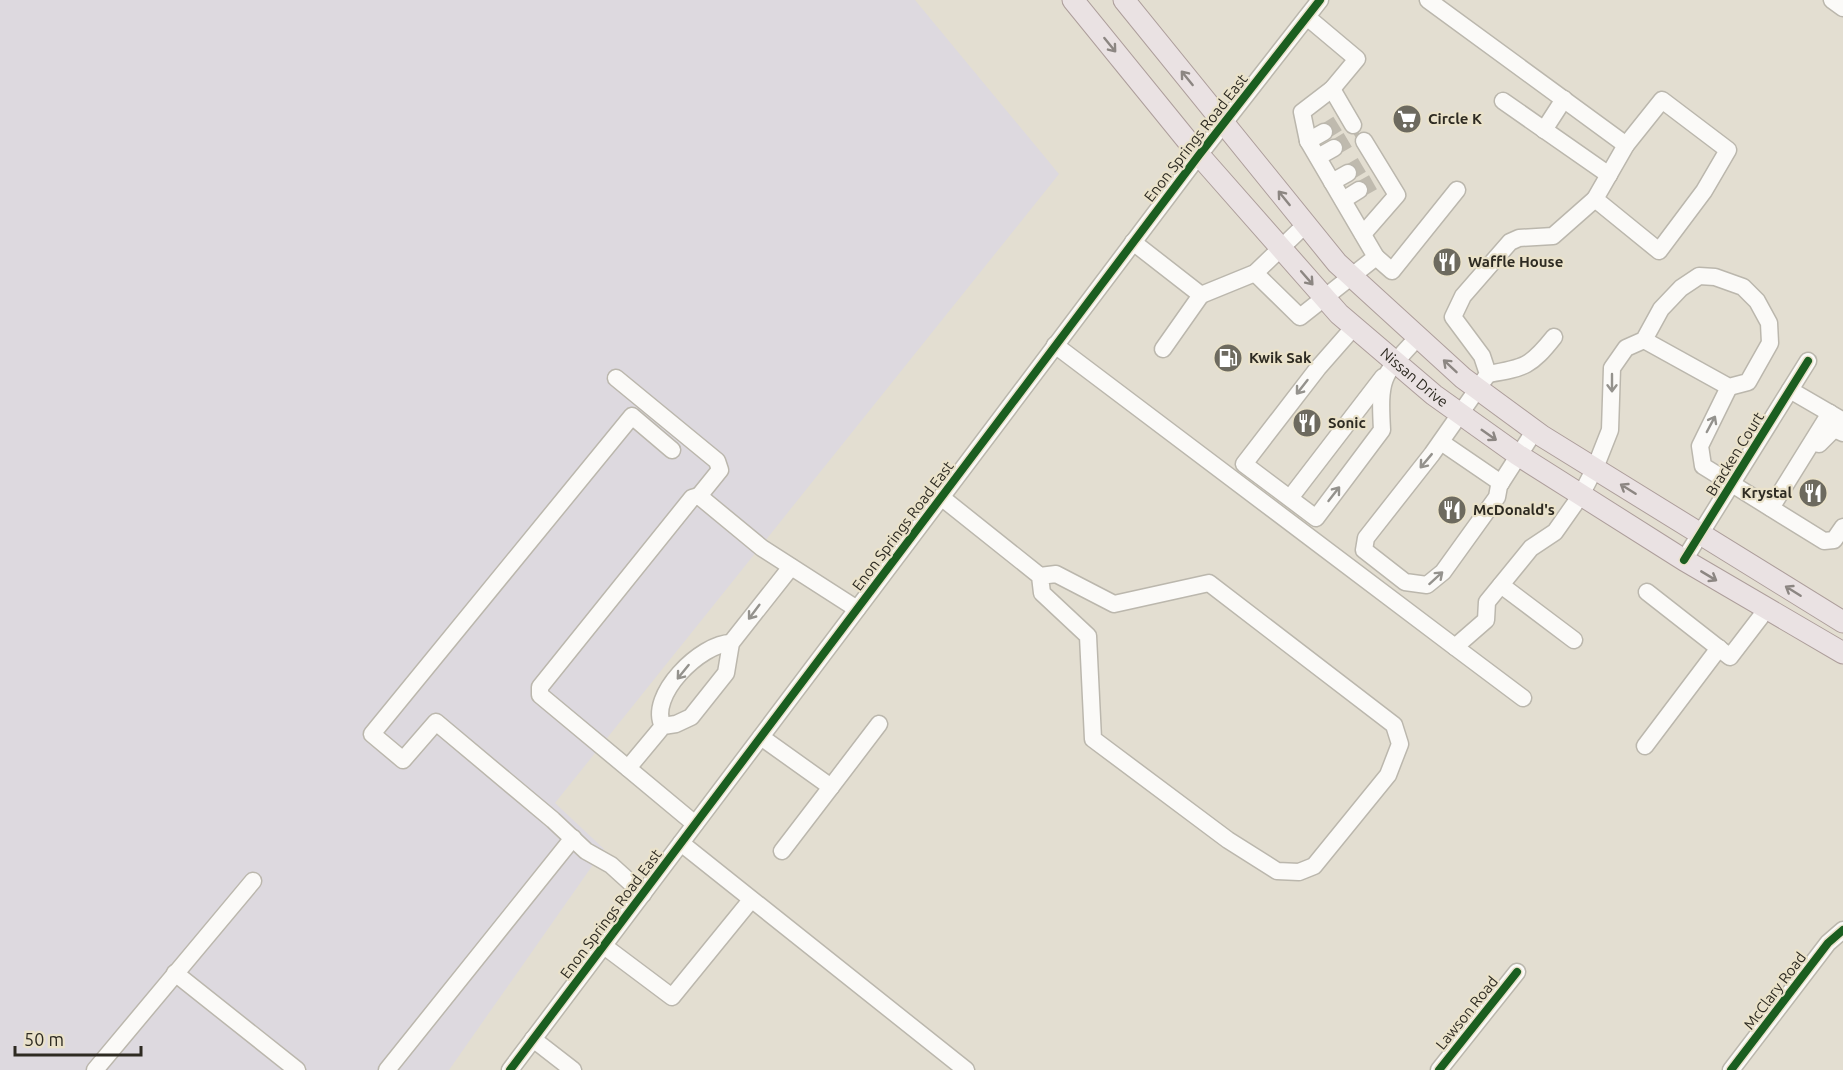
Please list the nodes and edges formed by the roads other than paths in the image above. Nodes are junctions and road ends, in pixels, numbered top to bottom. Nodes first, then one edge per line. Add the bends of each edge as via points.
1 (1073, 0) edge
2 (1124, 0) edge
3 (1320, 0) edge
4 (1428, 0) edge
5 (1832, 0) edge
6 (1843, 8) edge
7 (1307, 17) junction
8 (1332, 89) junction
9 (1564, 99) junction
10 (1503, 101) dead end
11 (1347, 121) dead end
12 (1224, 124) junction
13 (1544, 130) junction
14 (1324, 132) tunnel mouth
15 (1308, 141) junction
16 (1364, 141) dead end
17 (1626, 145) junction
18 (1334, 148) tunnel mouth
19 (1199, 155) junction
20 (1318, 157) junction
21 (1348, 173) tunnel mouth
22 (1609, 174) junction
23 (1332, 182) junction
24 (1359, 190) tunnel mouth
25 (1457, 190) dead end
26 (1594, 199) junction
27 (1343, 200) junction
28 (1306, 224) junction
29 (1363, 234) junction
30 (1133, 242) junction
31 (1280, 247) junction
32 (1376, 257) junction
33 (1255, 273) junction
34 (1351, 275) junction
35 (1201, 295) junction
36 (1324, 297) junction
37 (1354, 327) junction
38 (1418, 337) junction
39 (1554, 337) dead end
40 (1644, 340) junction
41 (1055, 345) junction
42 (1163, 349) dead end
43 (1808, 361) dead end
44 (1390, 369) junction
45 (616, 378) dead end
46 (1483, 382) junction
47 (1730, 387) junction
48 (1790, 390) junction
49 (1461, 414) junction
50 (1837, 417) edge
51 (1535, 430) junction
52 (1843, 433) edge
53 (1441, 442) junction
54 (672, 450) dead end
55 (1518, 455) junction
56 (1244, 464) junction
57 (1595, 468) junction
58 (1231, 477) junction
59 (1501, 483) junction
60 (1732, 484) junction
61 (1581, 495) junction
62 (699, 496) junction
63 (941, 497) junction
64 (1290, 498) junction
65 (1774, 510) junction
66 (1316, 518) junction
67 (1843, 527) edge
68 (1304, 533) junction
69 (1701, 534) junction
70 (1364, 550) junction
71 (1684, 560) junction
72 (791, 567) junction
73 (1350, 567) junction
74 (1040, 576) junction
75 (1501, 585) junction
76 (1647, 592) dead end
77 (857, 609) junction
78 (1766, 610) junction
79 (1843, 622) edge
80 (1574, 640) dead end
81 (730, 644) junction
82 (1455, 646) junction
83 (1719, 648) junction
84 (1843, 653) edge
85 (1523, 698) dead end
86 (879, 724) dead end
87 (663, 726) junction
88 (761, 736) junction
89 (1645, 746) dead end
90 (628, 768) junction
91 (831, 787) junction
92 (695, 824) junction
93 (573, 838) junction
94 (681, 843) junction
95 (782, 851) dead end
96 (253, 881) dead end
97 (643, 894) junction
98 (751, 900) junction
99 (1843, 930) edge
100 (604, 946) junction
101 (1517, 972) dead end
102 (175, 973) junction
103 (533, 1039) junction
104 (95, 1070) edge
105 (297, 1070) edge
106 (387, 1070) edge
107 (510, 1070) edge
108 (573, 1070) edge
109 (966, 1070) edge
110 (1439, 1070) edge
111 (1731, 1070) edge

1 -> 19 main road, Nissan Drive
12 -> 2 main road, Nissan Drive
3 - 7 street, Enon Springs Road East
4 - 9 street
5 - 6 street
7 - 8 street via 1357,59
7 - 12 street, Enon Springs Road East
8 - 11 street
8 - 15 street via 1302,112
9 - 13 street
9 - 17 street
10 - 13 street
12 - 19 street, Enon Springs Road East
28 -> 12 main road, Nissan Drive
13 - 22 street
14 - 15 street
15 - 20 street
16 - 29 street via 1369,161 1396,195
17 - 22 street
17 - 26 street via 1662,100 1728,150 1704,191 1659,251
18 - 20 street
19 - 30 street, Enon Springs Road East
19 - 31 main road, Nissan Drive
20 - 23 street
21 - 23 street
22 - 26 street
23 - 27 street
24 - 27 street
25 - 32 street via 1392,271
26 - 46 street via 1553,236 1510,242 1463,296 1453,317 1482,356
27 - 29 street
28 - 31 street
28 - 34 main road, Nissan Drive
29 - 32 street
30 - 35 street
30 - 41 street, Enon Springs Road East
31 - 33 street
31 -> 36 main road, Nissan Drive
32 - 34 street
33 - 35 street
33 - 36 street via 1300,317
34 - 36 street
34 - 38 main road, Nissan Drive
35 - 42 street
36 - 37 main road, Nissan Drive
37 - 44 main road, Nissan Drive
37 -> 56 street
38 - 44 street
46 -> 38 main road, Nissan Drive
39 - 46 street via 1534,362
40 - 47 street
40 - 47 street via 1661,309 1700,276 1743,287 1757,301 1769,323 1770,343 1748,382
40 -> 57 street via 1626,348 1612,368 1610,430
41 - 58 street
41 - 63 street, Enon Springs Road East
43 - 48 street, Bracken Court
44 - 49 main road, Nissan Drive
44 - 64 street
66 -> 44 street via 1382,430 1380,399
45 - 62 street via 717,461 720,470
46 - 49 street
46 - 51 main road, Nissan Drive
60 -> 47 street via 1703,466 1700,446
48 - 50 street
48 - 60 street, Bracken Court
49 - 53 street
49 -> 55 main road, Nissan Drive
50 - 65 street
51 - 55 street
51 - 57 main road, Nissan Drive
52 - 65 street via 1834,429 1823,437
53 - 59 street
53 -> 70 street via 1366,538
54 - 93 street via 632,416 372,734 404,760 436,722
55 - 59 street
55 - 61 main road, Nissan Drive
56 - 58 street
56 - 64 street
57 - 61 street
69 -> 57 main road, Nissan Drive
58 - 68 street
70 -> 59 street via 1405,582 1427,585 1443,572 1497,497
60 - 65 street
60 - 69 street, Bracken Court
61 - 71 main road, Nissan Drive
61 - 75 street via 1555,532 1531,548
62 - 72 street
62 - 90 street via 692,498 540,687 540,695
63 - 74 street
63 - 77 street, Enon Springs Road East
64 - 66 street
65 - 67 street via 1824,541 1834,540
66 - 68 street
68 - 73 street
69 - 71 street, Bracken Court
79 -> 69 main road, Nissan Drive
70 - 73 street
71 -> 78 main road, Nissan Drive
72 - 77 street
72 -> 81 street
73 - 82 street
74 - 74 street via 1056,574 1113,604 1209,583 1394,725 1400,744 1388,775 1314,866 1299,872 1276,871 1093,739 1088,636 1042,593
75 - 80 street
75 - 82 street via 1487,602 1486,620
76 - 83 street
77 - 88 street, Enon Springs Road East
78 - 83 street via 1730,657
78 - 84 main road, Nissan Drive
81 - 87 street via 726,673 691,717
81 -> 87 street via 719,643 696,655 663,700 658,714
82 - 85 street
83 - 89 street
86 - 91 street
87 - 90 street
88 - 91 street
88 - 92 street, Enon Springs Road East
90 - 92 street
91 - 95 street
92 - 94 street, Enon Springs Road East
93 - 97 street
93 - 106 street
94 - 97 street, Enon Springs Road East
94 - 98 street
96 - 102 street
97 - 100 street, Enon Springs Road East
98 - 100 street via 672,998
98 - 109 street
99 - 111 street, McClary Road via 1828,943
100 - 103 street, Enon Springs Road East
101 - 110 street, Lawson Road
102 - 104 street
102 - 105 street
103 - 107 street, Enon Springs Road East
103 - 108 street

